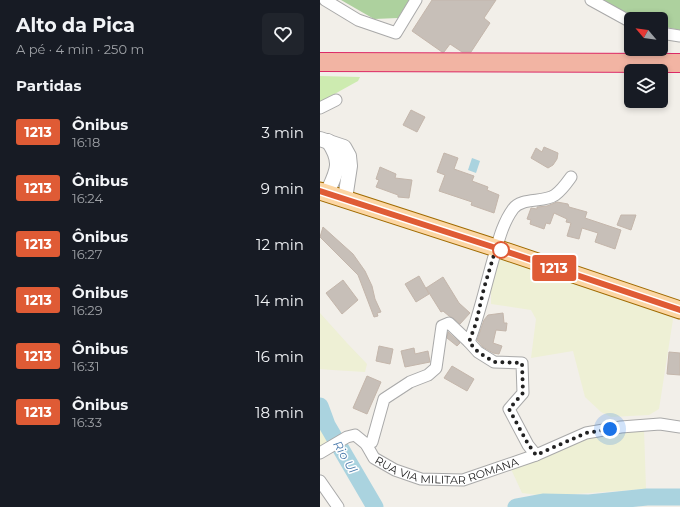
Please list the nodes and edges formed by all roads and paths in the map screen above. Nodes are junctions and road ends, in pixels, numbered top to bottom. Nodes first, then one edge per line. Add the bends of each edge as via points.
1 (325, 0) edge
2 (416, 0) edge
3 (591, 0) edge
4 (624, 18) edge
5 (668, 34) edge
6 (680, 36) edge
7 (320, 54) edge
8 (320, 62) edge
9 (342, 62) junction
10 (680, 63) edge
11 (320, 70) edge
12 (680, 71) edge
13 (336, 100) dead end
14 (320, 108) edge
15 (324, 140) edge
16 (571, 177) dead end
17 (323, 192) edge
18 (345, 199) junction
19 (496, 248) junction
20 (680, 310) edge
21 (469, 342) junction
22 (680, 427) edge
23 (366, 444) junction
24 (320, 453) edge
25 (536, 455) junction
26 (320, 481) edge
27 (338, 507) edge

1 - 2 street via 358,20 396,33
3 - 4 street
5 - 6 street
7 - 9 highway
8 - 9 highway
9 - 10 highway
11 - 12 highway
13 - 14 street
15 - 17 street via 334,150 338,163 335,175
15 - 18 street via 344,147 349,156
16 - 19 street via 564,188 554,196 516,206 501,232
17 - 18 main road
18 - 19 main road
19 - 20 main road
19 - 21 street
21 - 23 street via 449,323 442,326 436,368 384,399 372,442
21 - 25 street via 478,352 494,362 522,363 523,393 509,409
22 - 25 street, RUA VIA MILITAR ROMANA via 660,424 586,433
23 - 24 street, RUA VIA MILITAR ROMANA via 355,435
23 - 25 street, RUA VIA MILITAR ROMANA via 374,458 395,470 422,479 463,480
26 - 27 street

